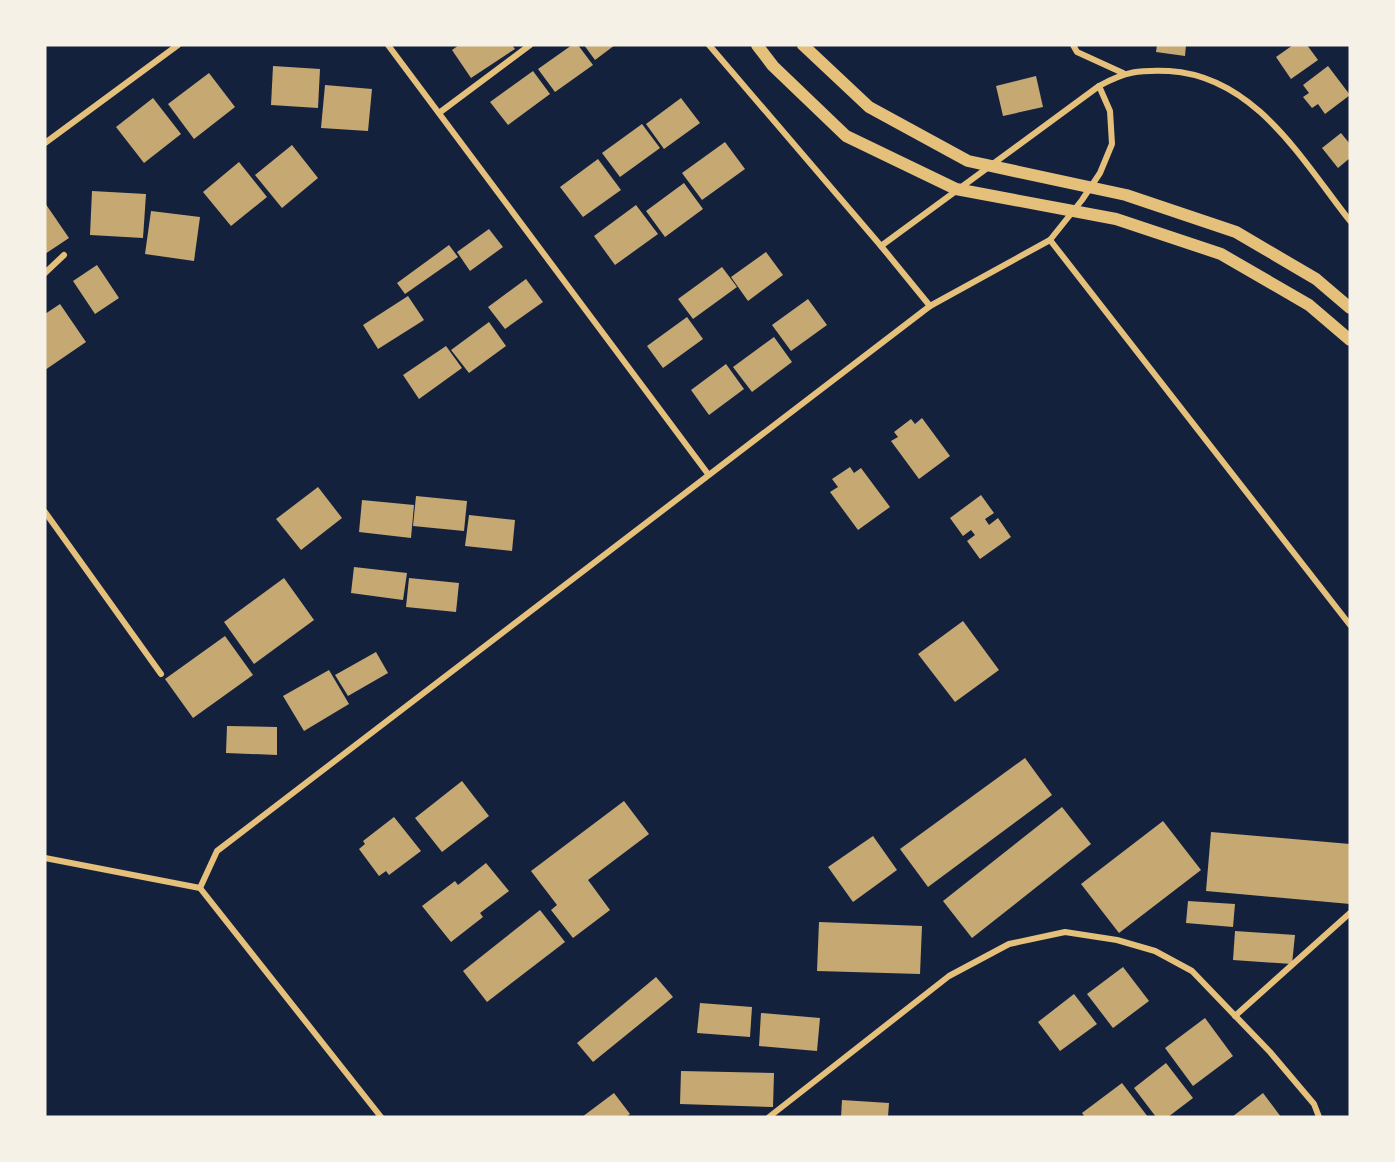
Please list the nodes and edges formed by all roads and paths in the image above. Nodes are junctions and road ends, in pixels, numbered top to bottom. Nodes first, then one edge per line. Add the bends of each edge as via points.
1 (178, 45) edge
2 (388, 45) edge
3 (530, 45) edge
4 (709, 45) edge
5 (757, 45) edge
6 (803, 45) edge
7 (1073, 45) edge
8 (1123, 73) junction
9 (1099, 86) junction
10 (439, 113) junction
11 (45, 143) edge
12 (1350, 221) edge
13 (1050, 240) junction
14 (881, 246) junction
15 (64, 255) dead end
16 (45, 273) edge
17 (930, 306) junction
18 (1350, 308) edge
19 (1350, 340) edge
20 (708, 474) junction
21 (45, 512) edge
22 (1350, 625) edge
23 (161, 674) dead end
24 (45, 858) edge
25 (200, 888) junction
26 (1350, 913) edge
27 (1234, 1016) junction
28 (381, 1117) edge
29 (769, 1117) edge
30 (1320, 1117) edge

1 - 11 street
2 - 10 street
3 - 10 street
4 - 14 street
5 - 19 main road via 773,66 846,136 956,189 1116,219 1221,254 1309,305
6 - 18 main road via 869,107 968,161 1126,195 1236,232 1317,279
7 - 8 street via 1077,52
8 - 9 street
8 - 12 street via 1194,73 1226,85 1259,108
9 - 13 street via 1110,111 1112,144 1100,173
9 - 14 street
10 - 20 street
13 - 17 street
13 - 22 street
14 - 17 street
15 - 16 street
17 - 20 street
20 - 25 street via 217,851
21 - 23 street
24 - 25 street
25 - 28 street
26 - 27 street
27 - 29 street via 1192,971 1155,951 1065,932 1009,944 949,976
27 - 30 street via 1314,1104

